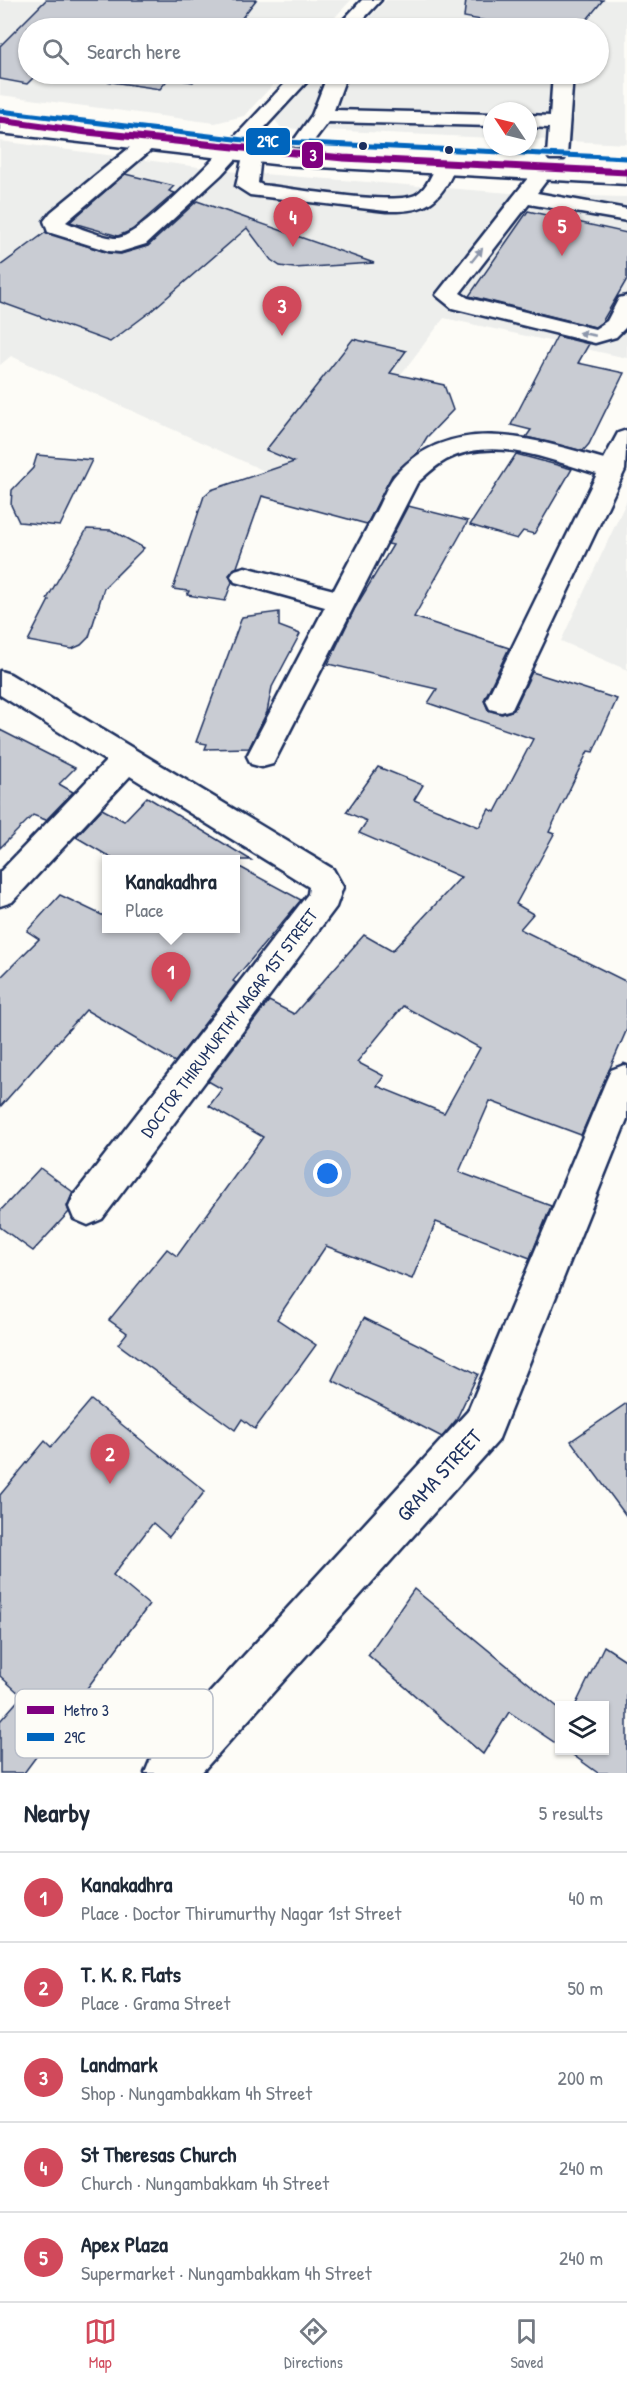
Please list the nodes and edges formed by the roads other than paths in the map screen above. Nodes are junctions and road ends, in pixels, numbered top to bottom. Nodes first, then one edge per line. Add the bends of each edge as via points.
1 (372, 0) edge
2 (355, 18) edge
3 (296, 84) edge
4 (333, 84) edge
5 (562, 84) edge
6 (0, 111) edge
7 (322, 116) junction
8 (33, 117) junction
9 (483, 120) edge
10 (537, 121) edge
11 (558, 122) junction
12 (0, 125) edge
13 (302, 143) junction
14 (146, 144) junction
15 (242, 150) junction
16 (458, 150) junction
17 (557, 154) junction
18 (627, 158) edge
19 (445, 168) junction
20 (482, 170) junction
21 (542, 173) junction
22 (627, 178) edge
23 (524, 197) junction
24 (627, 215) edge
25 (627, 303) edge
26 (627, 438) edge
27 (612, 470) junction
28 (245, 576) dead end
29 (342, 602) junction
30 (0, 681) edge
31 (501, 701) dead end
32 (262, 756) dead end
33 (126, 760) junction
34 (0, 893) edge
35 (624, 1081) dead end
36 (88, 1207) dead end
37 (213, 1724) edge
38 (183, 1758) edge
39 (169, 1773) edge

1 - 2 street
3 - 15 street
4 - 7 street
5 - 11 street
6 - 8 street
7 - 9 street
7 - 13 street
8 - 12 street
8 - 15 street
10 - 11 street
11 - 17 street
12 - 14 street
13 - 15 street
13 - 16 street
14 - 15 street
14 - 15 street via 59,217 56,227 109,244 131,243
15 - 19 street
15 - 19 street via 248,186 257,191 386,205 406,206 427,200
16 - 17 street
16 - 20 street
17 - 18 street
19 - 20 street
20 - 21 street
21 - 22 street
21 - 23 street
23 - 24 street
25 -> 23 street via 615,327 605,335 595,336 453,300 447,295
26 - 27 street
27 - 29 street via 501,440 468,443 438,454 406,479
27 - 31 street
28 - 29 street
29 - 32 street
30 - 33 street, DOCTOR THIRUMURTHY NAGAR 1ST STREET
33 - 34 street
33 - 36 street, DOCTOR THIRUMURTHY NAGAR 1ST STREET via 321,878 326,887 324,898
35 - 37 street, GRAMA STREET via 483,1426
38 - 39 street, GRAMA STREET

